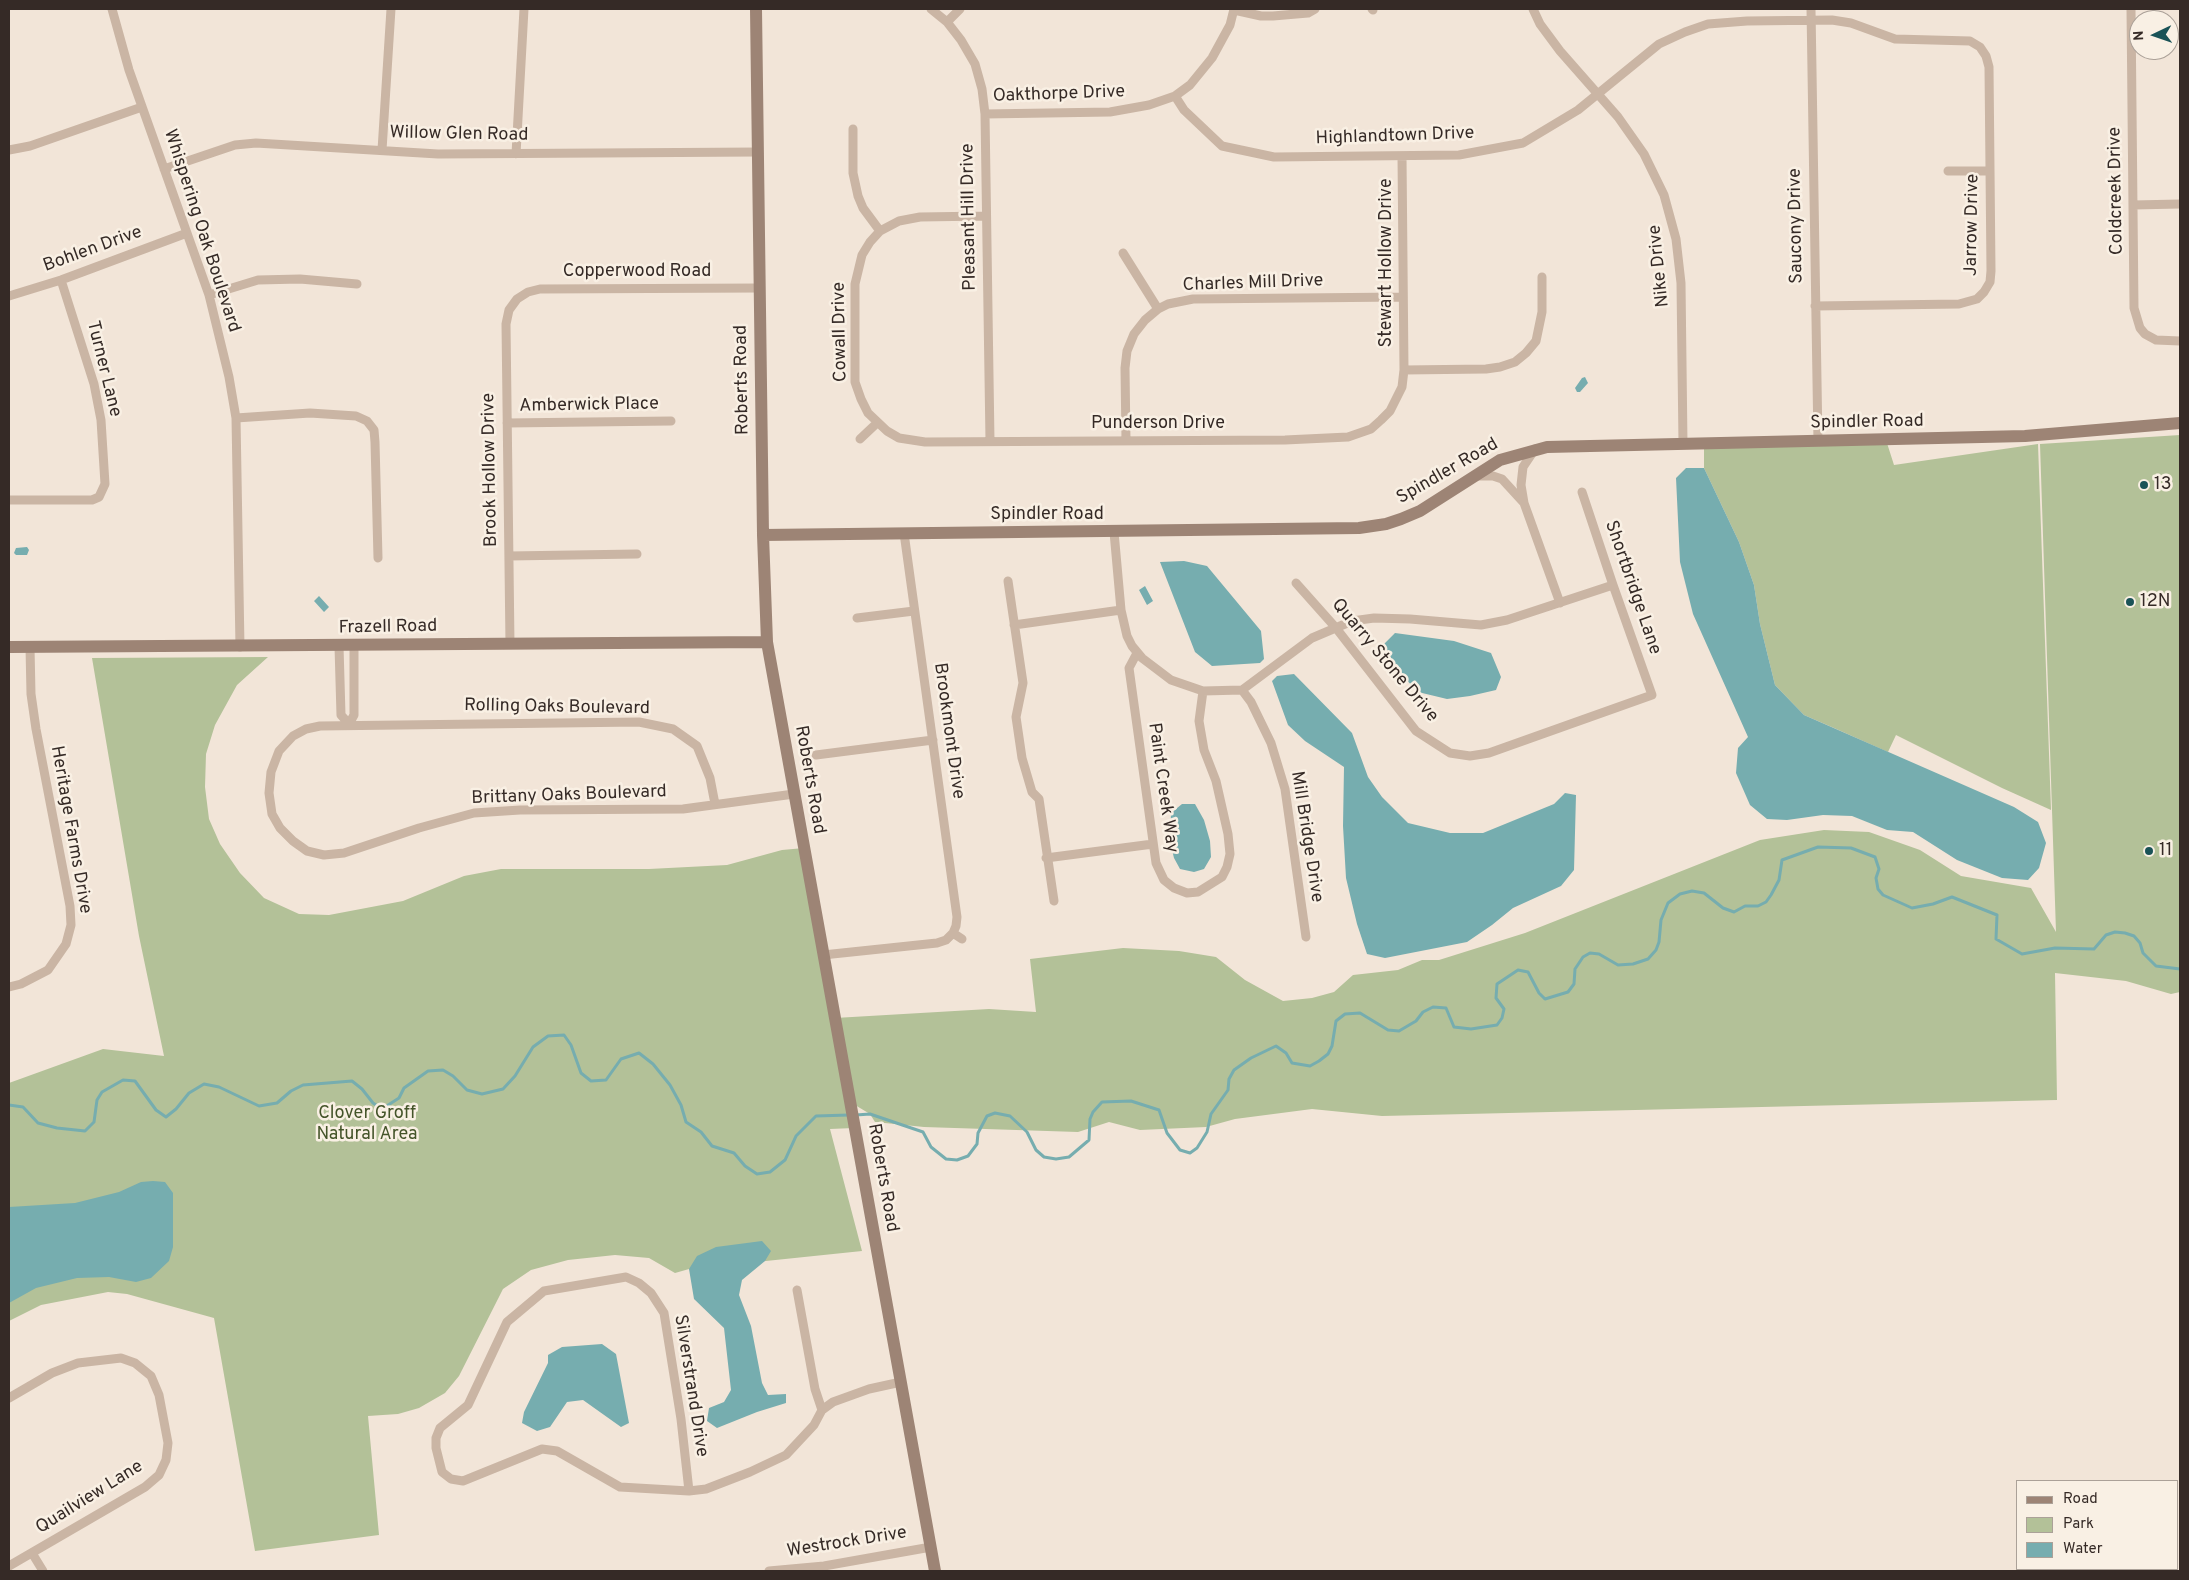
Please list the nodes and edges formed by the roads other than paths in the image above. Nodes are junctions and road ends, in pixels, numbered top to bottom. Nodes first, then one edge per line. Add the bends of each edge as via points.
1 (112, 9) edge
2 (391, 9) edge
3 (524, 9) edge
4 (756, 9) edge
5 (931, 9) edge
6 (960, 9) edge
7 (1315, 9) edge
8 (1533, 9) edge
9 (1811, 9) edge
10 (2131, 9) edge
11 (1234, 10) edge
12 (1811, 20) junction
13 (947, 22) junction
14 (1980, 47) joint
15 (1597, 94) junction
16 (1175, 96) junction
17 (142, 108) junction
18 (985, 114) junction
19 (853, 130) dead end
20 (9, 150) edge
21 (382, 150) junction
22 (758, 152) junction
23 (516, 154) junction
24 (1402, 156) junction
25 (164, 169) junction
26 (1948, 170) dead end
27 (1990, 171) junction
28 (2180, 204) edge
29 (2133, 205) junction
30 (986, 216) junction
31 (880, 231) junction
32 (187, 234) junction
33 (1123, 253) dead end
34 (1542, 278) dead end
35 (61, 280) junction
36 (357, 284) dead end
37 (760, 288) junction
38 (209, 295) junction
39 (9, 296) edge
40 (1403, 297) junction
41 (517, 298) joint
42 (1815, 306) junction
43 (1158, 309) junction
44 (2179, 341) edge
45 (1404, 370) junction
46 (236, 418) junction
47 (671, 421) dead end
48 (507, 423) junction
49 (877, 423) junction
50 (2180, 423) edge
51 (860, 439) dead end
52 (1126, 441) junction
53 (990, 442) junction
54 (1818, 442) junction
55 (1683, 444) junction
56 (1535, 449) junction
57 (1473, 476) junction
58 (1582, 492) dead end
59 (9, 500) edge
60 (1524, 503) junction
61 (1114, 532) junction
62 (904, 533) junction
63 (763, 535) junction
64 (637, 554) dead end
65 (508, 556) junction
66 (378, 558) dead end
67 (1008, 581) dead end
68 (1296, 583) dead end
69 (1613, 585) junction
70 (1560, 603) junction
71 (1121, 610) junction
72 (914, 611) junction
73 (857, 618) dead end
74 (1014, 625) junction
75 (1336, 628) junction
76 (767, 642) junction
77 (510, 644) junction
78 (339, 646) junction
79 (354, 646) junction
80 (9, 647) edge
81 (30, 647) junction
82 (240, 647) junction
83 (1137, 653) junction
84 (1242, 690) junction
85 (1202, 691) junction
86 (1652, 695) joint
87 (349, 724) junction
88 (932, 740) junction
89 (816, 755) dead end
90 (794, 794) junction
91 (715, 804) junction
92 (1153, 844) junction
93 (1046, 858) junction
94 (1054, 901) dead end
95 (953, 933) junction
96 (1306, 937) dead end
97 (962, 939) dead end
98 (823, 955) junction
99 (9, 987) edge
100 (797, 1290) dead end
101 (901, 1382) junction
102 (9, 1398) edge
103 (822, 1410) junction
104 (689, 1491) junction
105 (931, 1547) junction
106 (32, 1553) junction
107 (9, 1566) edge
108 (43, 1571) edge
109 (769, 1571) edge
110 (934, 1571) edge

1 - 17 street, Whispering Oak Boulevard
2 - 21 street
3 - 23 street
4 - 22 street, Roberts Road
5 - 13 street, Pleasant Hill Drive
6 - 13 street
7 - 11 street via 1308,13 1272,16
8 - 15 street, Nike Drive via 1540,24
9 - 12 street, Saucony Drive
10 - 29 street, Coldcreek Drive
11 - 16 street, Oakthorpe Drive via 1230,25 1212,58 1190,85
12 - 14 street, Highlandtown Drive via 1843,21 1895,39 1962,40
12 - 15 street, Highlandtown Drive via 1708,24 1659,44
12 - 42 street, Saucony Drive
13 - 18 street, Pleasant Hill Drive via 975,64
14 - 27 street, Jarrow Drive via 1989,67
15 - 24 street, Highlandtown Drive via 1578,110 1523,143 1459,155
15 - 55 street, Nike Drive via 1644,154 1672,217 1681,283
16 - 18 street, Oakthorpe Drive via 1149,105 1110,112
16 - 24 street, Highlandtown Drive via 1184,110 1222,146 1274,157
17 - 20 street via 30,146
17 - 25 street, Whispering Oak Boulevard
18 - 30 street, Pleasant Hill Drive
19 - 31 street via 858,196
21 - 23 street, Willow Glen Road
21 - 25 street, Willow Glen Road via 256,143 235,145
22 - 23 street, Willow Glen Road
22 - 37 street, Roberts Road
24 - 40 street, Stewart Hollow Drive
25 - 32 street, Whispering Oak Boulevard
26 - 27 street
27 - 42 street, Jarrow Drive via 1991,271 1990,282 1981,296 1959,304
28 - 29 street
29 - 44 street, Coldcreek Drive via 2136,318 2140,328 2156,340
30 - 31 street, Cowall Drive via 920,217 899,221
30 - 53 street, Pleasant Hill Drive
31 - 49 street, Cowall Drive via 862,255 855,284 856,382 860,399
32 - 35 street, Bohlen Drive
32 - 38 street, Whispering Oak Boulevard
33 - 43 street
34 - 45 street via 1542,312 1536,341 1515,362 1486,369
35 - 39 street, Bohlen Drive
35 - 59 street, Turner Lane via 91,375 101,420 105,484 99,497 92,500
36 - 38 street via 300,279 258,280
37 - 41 street, Copperwood Road via 540,289
37 - 63 street, Roberts Road
38 - 46 street, Whispering Oak Boulevard
40 - 43 street, Charles Mill Drive via 1193,299
40 - 45 street, Stewart Hollow Drive
41 - 48 street, Brook Hollow Drive via 509,310 506,324
42 - 54 street, Saucony Drive
43 - 52 street, Charles Mill Drive via 1144,320 1127,351
45 - 52 street, Punderson Drive via 1402,388 1390,411 1371,429 1348,437
46 - 66 street via 310,413 356,416 367,421 374,430 375,442
46 - 82 street, Whispering Oak Boulevard
47 - 48 street, Amberwick Place
48 - 65 street, Brook Hollow Drive
49 - 51 street
49 - 53 street, Punderson Drive via 899,438 912,441
50 - 54 street, Spindler Road via 2026,436
52 - 53 street, Punderson Drive
54 - 55 street, Spindler Road
55 - 56 street, Spindler Road
56 - 57 street, Spindler Road via 1500,460
56 - 60 street via 1521,475
57 - 60 street via 1493,476 1502,480
57 - 61 street, Spindler Road via 1420,511 1372,527
58 - 69 street, Shortbridge Lane
60 - 70 street
61 - 62 street, Spindler Road
61 - 71 street
62 - 63 street, Spindler Road
62 - 72 street, Brookmont Drive
63 - 76 street, Roberts Road
64 - 65 street
65 - 77 street, Brook Hollow Drive
67 - 74 street
68 - 75 street, Quarry Stone Drive
69 - 70 street
69 - 86 street, Shortbridge Lane
70 - 75 street via 1481,625 1374,618
71 - 74 street
71 - 83 street via 1127,636
72 - 73 street
72 - 88 street, Brookmont Drive
74 - 93 street via 1023,683 1016,717 1022,758 1032,792 1039,799
75 - 84 street via 1312,638
75 - 86 street, Quarry Stone Drive via 1416,731 1450,753 1470,756 1489,753
76 - 77 street, Frazell Road
76 - 90 street, Roberts Road
77 - 79 street, Frazell Road
78 - 79 street, Frazell Road
78 - 82 street, Frazell Road
78 - 87 street via 341,716
79 - 87 street via 354,716
80 - 81 street, Frazell Road
81 - 82 street, Frazell Road
81 - 99 street, Heritage Farms Drive via 36,729 70,906 70,926 66,944 48,970
83 - 85 street via 1171,680
83 - 92 street, Paint Creek Way via 1129,668
84 - 85 street
84 - 96 street, Mill Bridge Drive via 1271,743 1285,789
85 - 92 street, Paint Creek Way via 1200,721 1204,750 1216,781 1228,834 1230,854 1227,867 1222,877 1208,887 1187,893 1164,880 1156,863
87 - 91 street, Rolling Oaks Boulevard via 639,722 673,729 697,746 710,778
87 - 91 street, Brittany Oaks Boulevard via 320,726 292,736 279,751 270,772 272,814 280,828 306,851 324,855 344,853 474,813 683,809
88 - 89 street
88 - 95 street, Brookmont Drive via 957,917
90 - 91 street, Brittany Oaks Boulevard
90 - 98 street, Roberts Road
92 - 93 street
93 - 94 street
95 - 97 street
95 - 98 street via 937,943
98 - 101 street, Roberts Road
100 - 103 street via 815,1389
101 - 103 street via 869,1389 833,1402
101 - 105 street, Roberts Road
102 - 106 street, Quailview Lane via 52,1373 78,1363 121,1358 136,1363 151,1376 159,1395 168,1443 166,1460 159,1475 145,1487
103 - 104 street via 814,1424 786,1454 706,1489
104 - 104 street, Silverstrand Drive via 620,1487 570,1457 550,1450 528,1454 463,1481 451,1479 442,1472 436,1438 440,1428 468,1405 507,1322 544,1291 626,1278 651,1293 664,1313
105 - 109 street, Westrock Drive via 834,1564
105 - 110 street, Roberts Road
106 - 107 street, Quailview Lane
106 - 108 street

